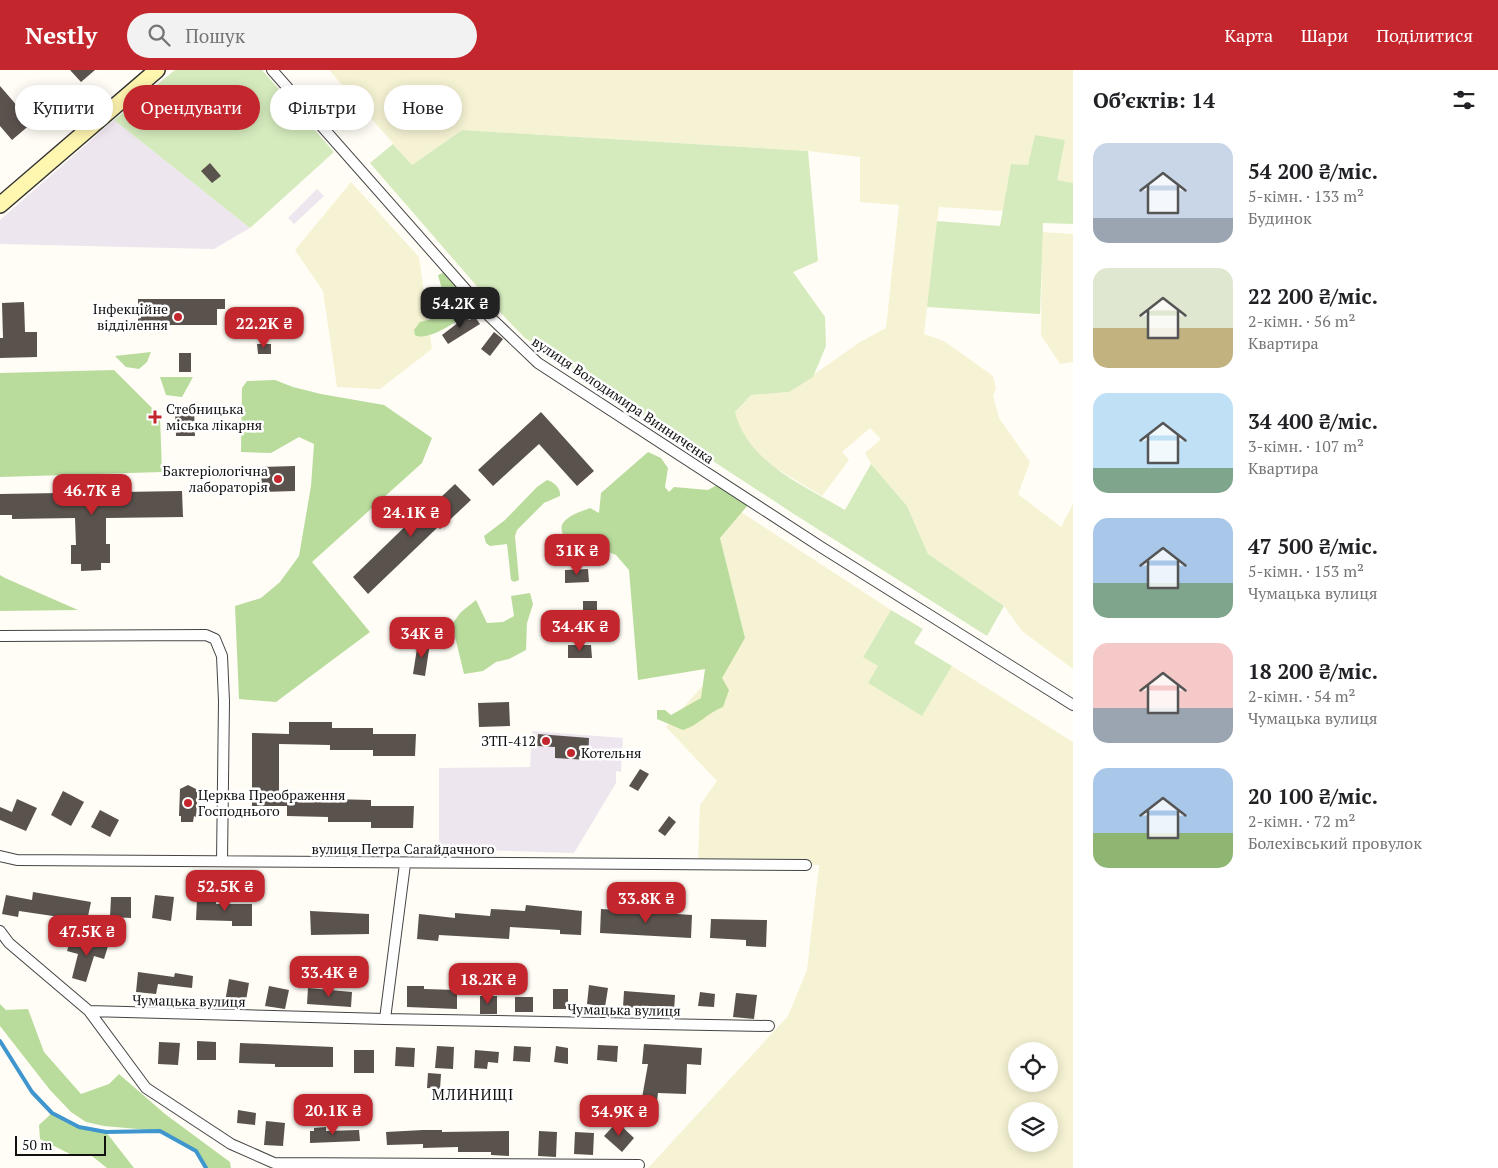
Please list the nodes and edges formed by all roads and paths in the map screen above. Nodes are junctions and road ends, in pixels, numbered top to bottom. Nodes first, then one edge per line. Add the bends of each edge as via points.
1 (157, 70) edge
2 (272, 70) edge
3 (0, 205) edge
4 (0, 636) edge
5 (1073, 705) edge
6 (0, 856) edge
7 (222, 861) junction
8 (404, 864) junction
9 (806, 866) dead end
10 (0, 931) edge
11 (89, 1011) junction
12 (385, 1019) junction
13 (769, 1026) dead end
14 (275, 1165) edge
15 (639, 1165) dead end

1 - 3 street
2 - 5 street, вулиця Володимира Винниченка via 515,344 538,363 821,547
4 - 7 street via 206,635 215,639 222,656 224,701
6 - 7 street, вулиця Петра Сагайдачного via 17,860
7 - 8 street, вулиця Петра Сагайдачного
8 - 9 street, вулиця Петра Сагайдачного
8 - 12 street
10 - 11 street via 9,943
11 - 12 street, Чумацька вулиця
11 - 14 street via 146,1088 231,1144
12 - 13 street, Чумацька вулиця
14 - 15 street

